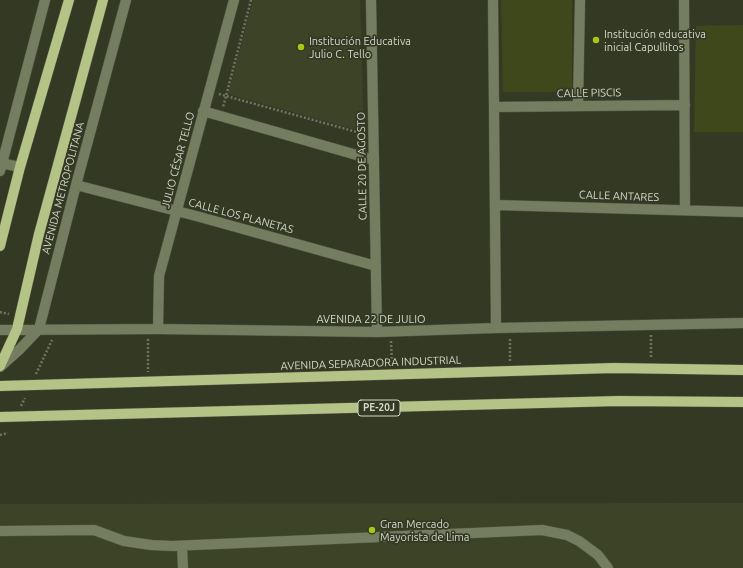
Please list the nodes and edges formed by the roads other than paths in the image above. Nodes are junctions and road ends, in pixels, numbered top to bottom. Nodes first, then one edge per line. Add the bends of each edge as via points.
1 (45, 0) edge
2 (69, 0) edge
3 (103, 0) edge
4 (126, 0) edge
5 (234, 0) edge
6 (371, 0) edge
7 (493, 0) edge
8 (580, 0) edge
9 (684, 0) edge
10 (578, 105) junction
11 (685, 105) junction
12 (494, 107) junction
13 (203, 111) junction
14 (374, 160) junction
15 (1, 166) edge
16 (20, 167) junction
17 (76, 184) junction
18 (495, 205) junction
19 (685, 210) junction
20 (176, 211) junction
21 (743, 212) edge
22 (0, 246) edge
23 (376, 266) junction
24 (743, 323) edge
25 (496, 328) junction
26 (17, 329) junction
27 (39, 329) junction
28 (153, 329) junction
29 (0, 330) edge
30 (377, 332) junction
31 (0, 366) edge
32 (743, 370) edge
33 (0, 386) edge
34 (743, 402) edge
35 (0, 417) edge
36 (0, 531) edge
37 (182, 546) junction
38 (183, 568) edge
39 (608, 568) edge

1 - 15 street
2 - 16 main road
3 - 26 main road, AVENIDA METROPOLITANA via 39,234
4 - 17 street, AVENIDA METROPOLITANA
5 - 13 street, JULIO CÉSAR TELLO
6 - 14 street, CALLE 20 DE AGOSTO
7 - 12 street
8 - 10 street
9 - 11 street
10 - 11 street, CALLE PISCIS
10 - 12 street, CALLE PISCIS
11 - 19 street
12 - 18 street
13 - 14 street
13 - 20 street, JULIO CÉSAR TELLO
14 - 23 street, CALLE 20 DE AGOSTO
15 - 16 street
16 - 22 main road
17 - 20 street, CALLE LOS PLANETAS
17 - 27 street, AVENIDA METROPOLITANA
18 - 19 street, CALLE ANTARES
18 - 25 street
19 - 21 street, CALLE ANTARES
20 - 23 street, CALLE LOS PLANETAS
20 - 28 street, JULIO CÉSAR TELLO via 158,276
23 - 30 street, CALLE 20 DE AGOSTO
24 - 25 street, AVENIDA 22 DE JULIO
25 - 30 street, AVENIDA 22 DE JULIO
26 - 27 street, AVENIDA 22 DE JULIO
26 - 29 street, AVENIDA 22 DE JULIO
26 - 31 main road, AVENIDA METROPOLITANA
27 - 28 street, AVENIDA 22 DE JULIO
27 - 31 street, AVENIDA METROPOLITANA
28 - 30 street, AVENIDA 22 DE JULIO
32 - 33 main road, AVENIDA SEPARADORA INDUSTRIAL via 614,368
34 - 35 main road, PE-20J via 619,401
36 - 37 street via 94,530 124,541
37 - 38 street
37 - 39 street via 542,530 567,535 579,541 598,555

